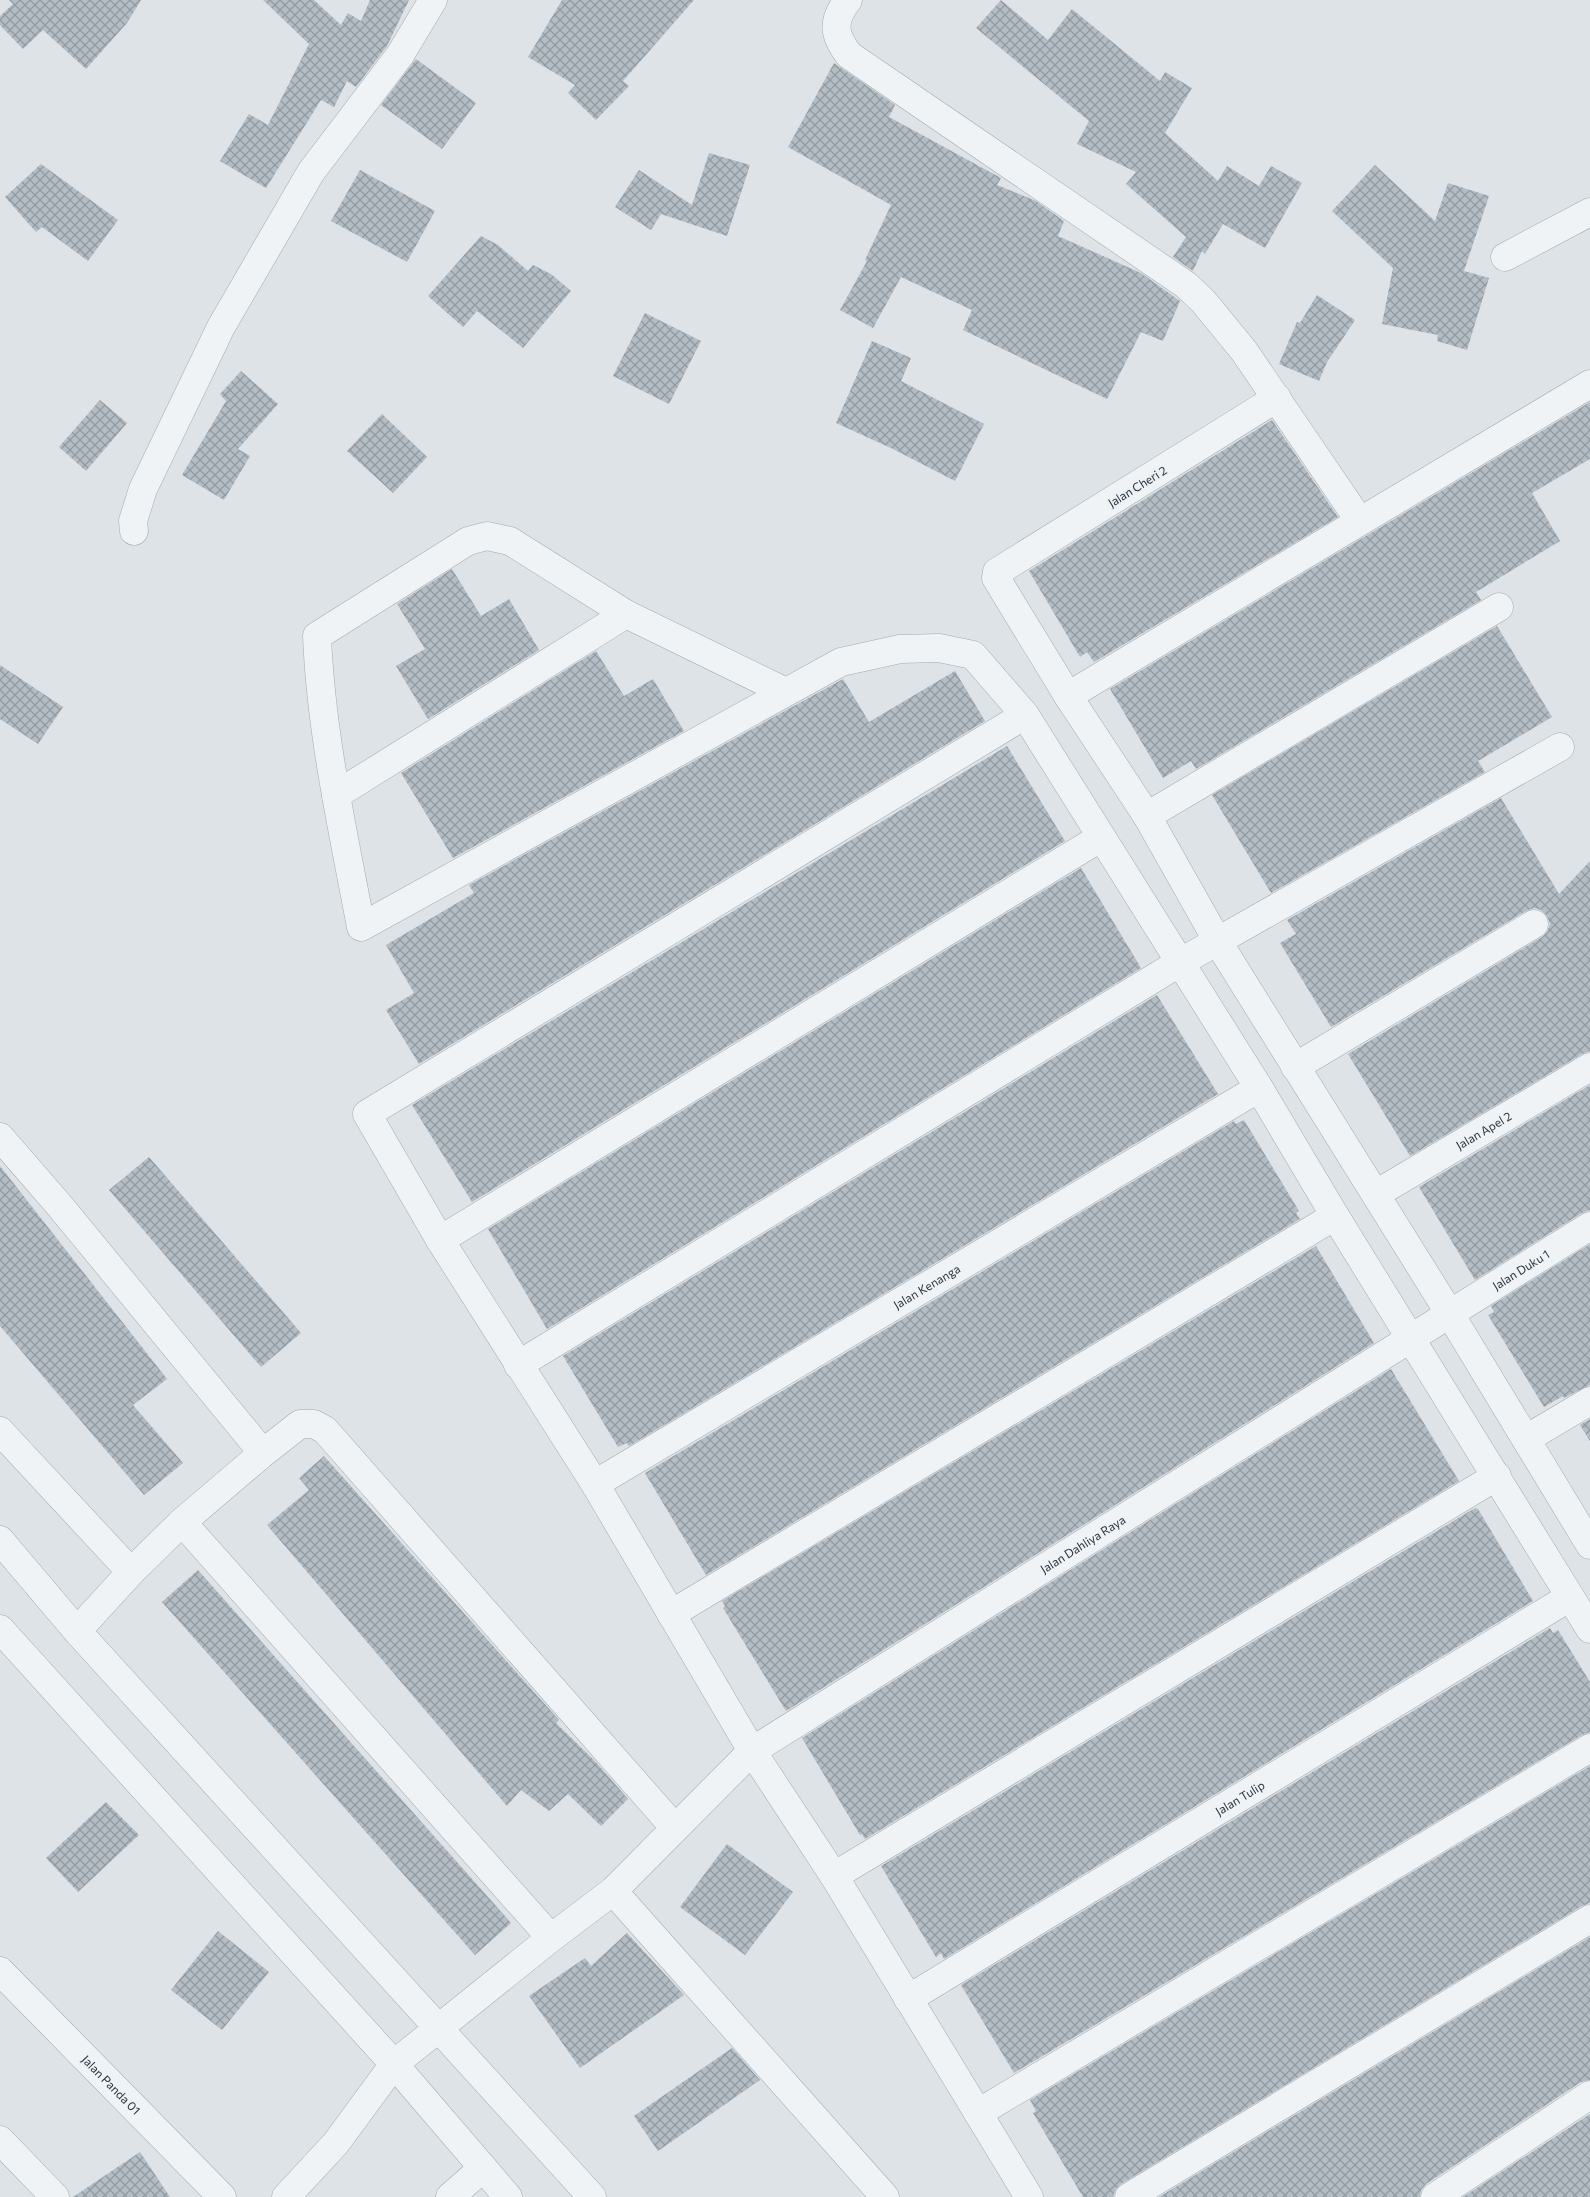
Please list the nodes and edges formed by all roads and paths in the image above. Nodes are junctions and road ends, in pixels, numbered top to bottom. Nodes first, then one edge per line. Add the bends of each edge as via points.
1 (433, 0) edge
2 (848, 0) edge
3 (1590, 212) edge
4 (1505, 257) dead end
5 (1590, 384) edge
6 (1277, 398) junction
7 (1359, 520) junction
8 (134, 531) dead end
9 (1499, 607) dead end
10 (626, 614) junction
11 (786, 692) junction
12 (1068, 696) junction
13 (1025, 716) junction
14 (1560, 747) dead end
15 (336, 795) junction
16 (1147, 816) junction
17 (1100, 838) junction
18 (1534, 924) dead end
19 (1218, 942) junction
20 (1179, 963) junction
21 (1295, 1067) junction
22 (1590, 1067) edge
23 (1259, 1088) junction
24 (0, 1137) edge
25 (1376, 1194) junction
26 (1335, 1216) junction
27 (1590, 1226) edge
28 (440, 1240) junction
29 (1450, 1314) junction
30 (1410, 1338) junction
31 (518, 1365) junction
32 (1590, 1401) edge
33 (0, 1431) edge
34 (1526, 1439) junction
35 (263, 1453) junction
36 (1497, 1476) junction
37 (594, 1484) junction
38 (182, 1522) junction
39 (0, 1540) edge
40 (1590, 1545) edge
41 (131, 1572) junction
42 (1570, 1597) junction
43 (671, 1614) junction
44 (0, 1629) edge
45 (1590, 1629) edge
46 (77, 1630) junction
47 (1590, 1748) edge
48 (752, 1751) junction
49 (674, 1827) junction
50 (834, 1876) junction
51 (613, 1891) junction
52 (1590, 1919) edge
53 (551, 1938) junction
54 (0, 1971) edge
55 (908, 1999) junction
56 (440, 2029) junction
57 (394, 2064) junction
58 (1590, 2095) edge
59 (978, 2113) junction
60 (0, 2140) edge
61 (483, 2168) junction
62 (55, 2197) edge
63 (222, 2197) edge
64 (286, 2197) edge
65 (450, 2197) edge
66 (508, 2197) edge
67 (592, 2197) edge
68 (885, 2197) edge
69 (1029, 2197) edge
70 (1129, 2197) edge
71 (1434, 2197) edge

1 - 8 street via 400,55 311,172 222,328 144,489 133,521
2 - 6 street via 837,14 836,28 840,43 849,55 1186,285 1244,351
3 - 4 street
5 - 7 street
6 - 7 street
6 - 12 street, Jalan Cheri 2 via 997,572 998,584
7 - 12 street
9 - 16 street
10 - 11 street
10 - 15 street
10 - 15 street via 510,541 487,536 468,541 317,636 318,670
11 - 13 street via 841,662 900,649 939,648 973,655
11 - 15 street via 361,927
12 - 16 street
13 - 17 street
13 - 28 street via 367,1114
14 - 19 street
16 - 19 street
17 - 20 street
17 - 28 street
18 - 21 street
19 - 20 street
19 - 21 street
20 - 23 street
20 - 31 street
21 - 25 street
22 - 25 street, Jalan Apel 2
23 - 26 street
23 - 37 street, Jalan Kenanga
24 - 35 street
25 - 29 street
26 - 30 street
26 - 43 street
27 - 29 street, Jalan Duku 1
28 - 31 street
29 - 30 street, Jalan Duku 1
29 - 34 street
30 - 36 street
30 - 48 street, Jalan Dahliya Raya
31 - 37 street
32 - 34 street
33 - 41 street
34 - 40 street
35 - 38 street
35 - 49 street via 300,1424 314,1424 325,1430
36 - 42 street
36 - 50 street
37 - 43 street
38 - 41 street
38 - 53 street
39 - 46 street
41 - 46 street
42 - 45 street
42 - 55 street, Jalan Tulip
43 - 48 street
44 - 57 street
46 - 56 street
47 - 59 street
48 - 49 street, Jalan Dahliya Raya
48 - 50 street
49 - 51 street, Jalan Dahliya Raya
50 - 55 street
51 - 53 street, Jalan Dahliya Raya
51 - 68 street
52 - 70 street
53 - 56 street, Jalan Dahliya Raya
54 - 63 street, Jalan Panda 01
55 - 59 street
56 - 57 street, Jalan Dahliya Raya
56 - 67 street
57 - 61 street
57 - 64 street via 336,2143
58 - 71 street
59 - 69 street
60 - 62 street
61 - 65 street
61 - 66 street

